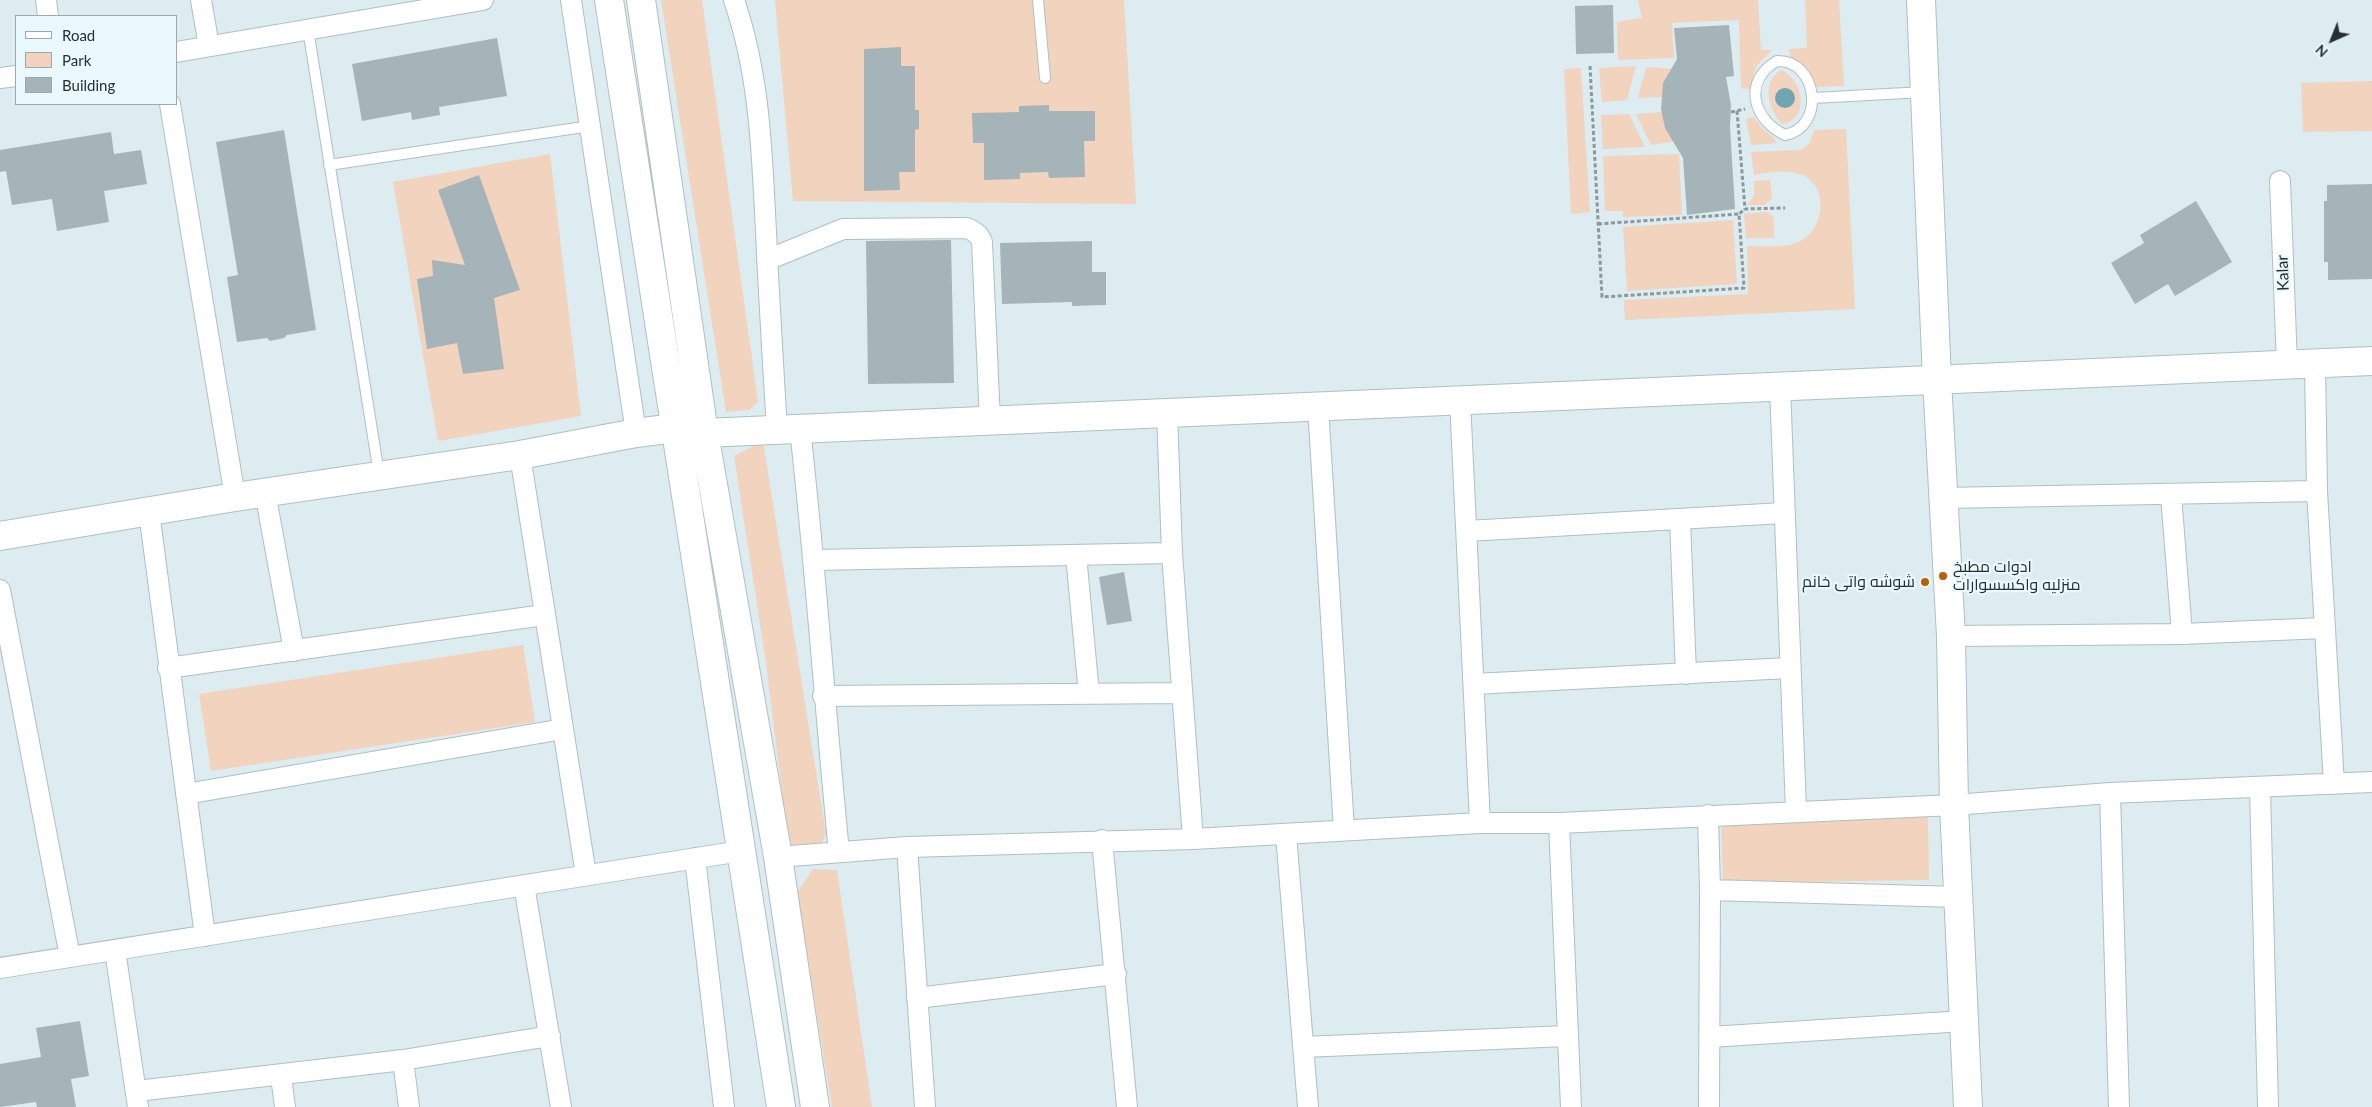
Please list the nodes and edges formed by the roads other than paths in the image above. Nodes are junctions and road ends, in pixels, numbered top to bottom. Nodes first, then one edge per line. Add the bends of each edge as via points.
1 (46, 0) edge
2 (201, 0) edge
3 (484, 0) edge
4 (571, 0) edge
5 (609, 0) edge
6 (641, 0) edge
7 (734, 0) edge
8 (1038, 0) edge
9 (1921, 0) edge
10 (459, 2) edge
11 (48, 15) edge
12 (308, 29) junction
13 (210, 46) junction
14 (178, 52) edge
15 (15, 76) edge
16 (0, 78) edge
17 (1045, 78) dead end
18 (1925, 92) junction
19 (1813, 98) junction
20 (170, 105) edge
21 (590, 126) junction
22 (666, 160) junction
23 (634, 164) junction
24 (329, 165) junction
25 (2280, 181) dead end
26 (676, 229) junction
27 (646, 235) junction
28 (767, 260) junction
29 (2372, 361) edge
30 (2315, 364) junction
31 (2287, 365) junction
32 (1937, 380) junction
33 (1780, 386) junction
34 (1460, 400) junction
35 (1318, 406) junction
36 (1167, 413) junction
37 (990, 421) junction
38 (675, 428) junction
39 (788, 429) junction
40 (636, 433) junction
41 (704, 433) junction
42 (520, 455) junction
43 (380, 475) junction
44 (2317, 491) junction
45 (265, 492) junction
46 (2171, 494) junction
47 (235, 497) junction
48 (1944, 498) junction
49 (149, 512) junction
50 (1783, 513) junction
51 (1680, 519) junction
52 (1467, 531) junction
53 (0, 536) edge
54 (1172, 553) junction
55 (1076, 555) junction
56 (815, 560) junction
57 (0, 590) edge
58 (544, 615) junction
59 (2325, 628) junction
60 (2182, 634) junction
61 (1951, 636) junction
62 (294, 651) junction
63 (168, 668) junction
64 (1789, 668) junction
65 (1686, 674) junction
66 (1474, 684) junction
67 (1181, 693) junction
68 (1089, 694) junction
69 (823, 696) junction
70 (563, 729) junction
71 (2372, 782) edge
72 (2334, 784) junction
73 (2260, 788) junction
74 (2110, 793) junction
75 (186, 794) junction
76 (1954, 805) junction
77 (1796, 810) junction
78 (1708, 816) junction
79 (1480, 823) junction
80 (1559, 823) junction
81 (1344, 830) junction
82 (1286, 834) junction
83 (1193, 839) junction
84 (1102, 840) junction
85 (907, 847) junction
86 (740, 851) junction
87 (839, 852) junction
88 (778, 857) junction
89 (695, 858) junction
90 (586, 875) junction
91 (524, 885) junction
92 (1710, 890) junction
93 (1958, 896) junction
94 (205, 936) junction
95 (115, 950) junction
96 (70, 957) junction
97 (0, 968) edge
98 (1116, 974) junction
99 (917, 998) junction
100 (1964, 1021) junction
101 (550, 1036) junction
102 (1567, 1036) junction
103 (1710, 1037) junction
104 (1303, 1046) junction
105 (403, 1060) junction
106 (281, 1076) junction
107 (137, 1099) edge
108 (285, 1107) edge
109 (409, 1107) edge
110 (561, 1107) edge
111 (724, 1107) edge
112 (781, 1107) edge
113 (815, 1107) edge
114 (925, 1107) edge
115 (1127, 1107) edge
116 (1308, 1107) edge
117 (1571, 1107) edge
118 (1709, 1107) edge
119 (1968, 1107) edge
120 (2120, 1107) edge
121 (2268, 1107) edge

1 - 11 street
2 - 13 street
3 - 10 street
4 - 21 street
5 - 23 street
6 - 22 street
7 - 28 street via 746,35 756,87
8 - 17 lane
9 - 18 street
10 - 12 street
12 - 13 street
12 - 24 lane
13 - 14 street
15 - 16 street
18 - 19 lane
18 - 32 street
19 - 19 lane via 1808,121 1801,129 1785,135 1769,126 1763,118 1756,102 1756,87 1770,64 1786,61 1799,68
20 - 47 street
21 - 24 lane
21 - 40 street
22 - 23 street via 647,170
22 - 26 street
23 - 27 street
24 - 43 lane
25 - 31 street, Kalar
26 - 27 street via 670,225 656,226
26 - 41 street
27 - 38 street
28 - 37 street via 843,229 967,228 974,231 982,242
28 - 39 street
29 - 30 street
30 - 31 street
30 - 44 street
31 - 32 street
32 - 33 street
32 - 48 street
33 - 34 street
33 - 50 street
34 - 35 street
34 - 52 street
35 - 36 street
35 - 81 street
36 - 37 street
36 - 54 street
37 - 39 street
38 - 40 street
38 - 86 street
39 - 41 street
39 - 56 street
40 - 42 street
41 - 88 street
42 - 43 street
42 - 58 street
43 - 45 street
44 - 46 street
44 - 59 street
45 - 47 street
45 - 62 street
46 - 48 street
46 - 60 street
47 - 49 street
48 - 61 street
49 - 53 street
49 - 63 street
50 - 51 street
50 - 64 street
51 - 52 street
51 - 65 street
52 - 66 street
54 - 55 street
54 - 67 street
55 - 56 street
55 - 68 street
56 - 69 street
57 - 96 street
58 - 62 street
58 - 70 street
59 - 60 street
59 - 72 street
60 - 61 street
61 - 76 street
62 - 63 street
63 - 75 street
64 - 65 street
64 - 77 street
65 - 66 street
66 - 79 street
67 - 68 street
67 - 83 street
68 - 69 street
69 - 87 street
70 - 75 street
70 - 90 street
71 - 72 street
72 - 73 street
73 - 74 street
73 - 121 street
74 - 76 street
74 - 120 street
75 - 94 street
76 - 77 street
76 - 93 street
77 - 78 street
78 - 80 street
78 - 92 street
79 - 80 street
79 - 81 street
80 - 102 street
81 - 82 street
82 - 83 street
82 - 104 street
83 - 84 street
84 - 85 street
84 - 98 street
85 - 87 street
85 - 99 street
86 - 89 street
86 - 112 street
87 - 88 street
88 - 113 street
89 - 90 street
89 - 111 street
90 - 91 street
91 - 94 street
91 - 101 street
92 - 93 street
92 - 103 street
93 - 100 street
94 - 95 street
95 - 96 street
95 - 107 street
96 - 97 street
98 - 99 street
98 - 115 street
99 - 114 street
100 - 103 street
100 - 119 street
101 - 105 street
101 - 110 street
102 - 104 street
102 - 117 street
103 - 118 street
104 - 116 street
105 - 106 street
105 - 109 street
106 - 107 street
106 - 108 street

